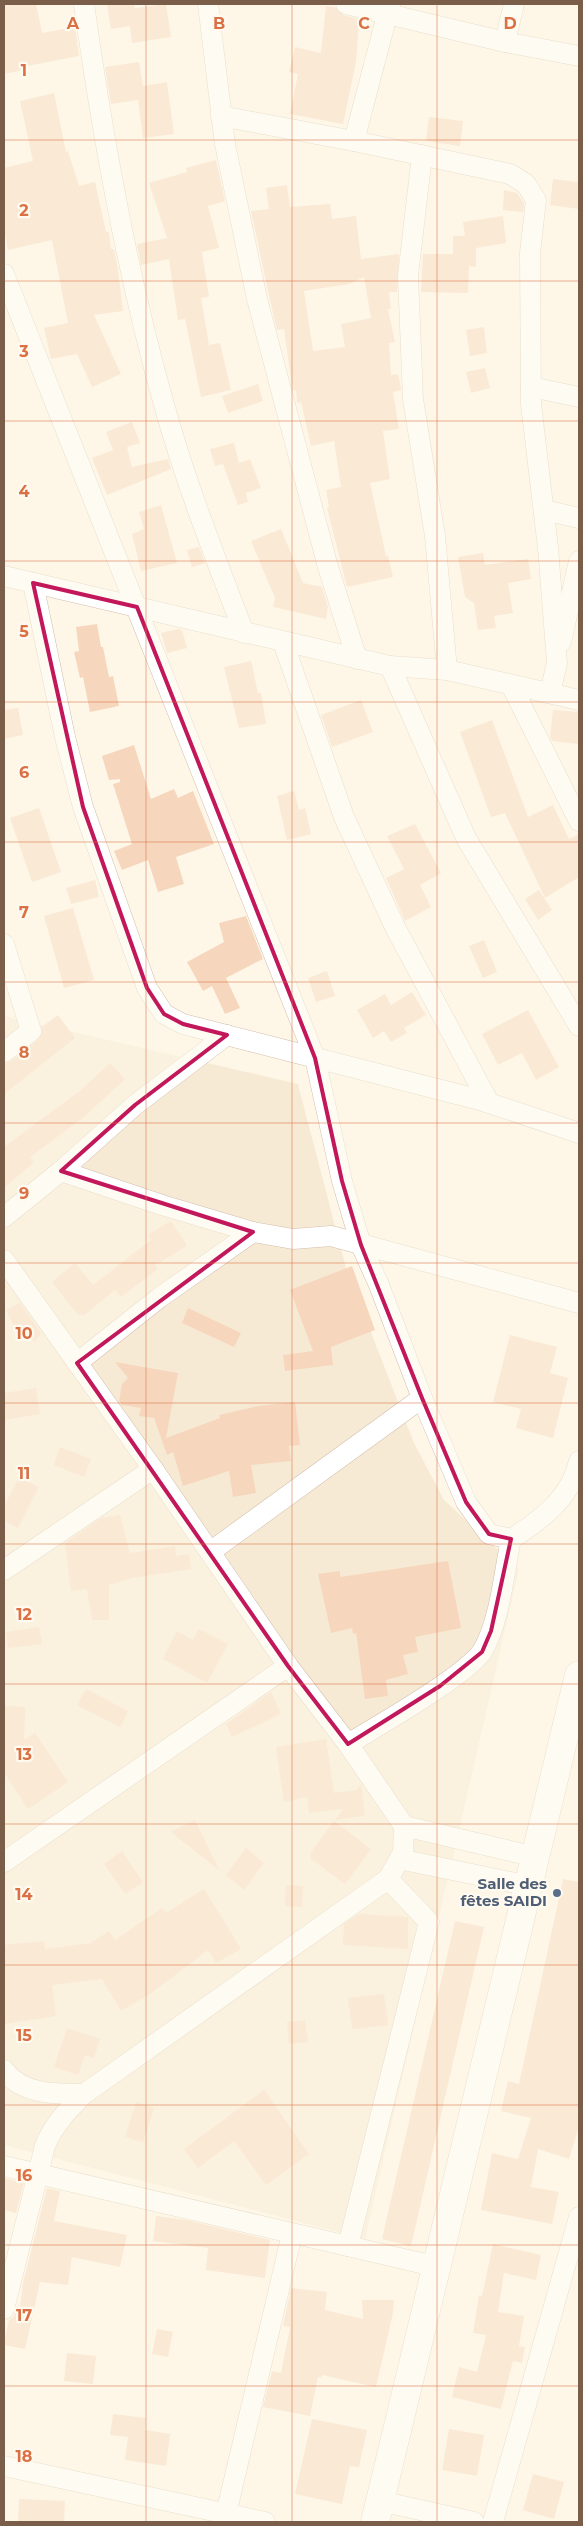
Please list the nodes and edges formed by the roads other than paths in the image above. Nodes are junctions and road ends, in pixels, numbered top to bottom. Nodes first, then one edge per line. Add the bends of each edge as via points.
1 (84, 4) edge
2 (208, 4) edge
3 (346, 4) edge
4 (514, 4) edge
5 (388, 8) edge
6 (505, 42) junction
7 (579, 56) edge
8 (221, 116) junction
9 (354, 141) junction
10 (422, 155) junction
11 (4, 274) edge
12 (531, 387) junction
13 (579, 397) edge
14 (544, 510) junction
15 (579, 518) edge
16 (579, 561) edge
17 (4, 576) edge
18 (33, 583) junction
19 (136, 607) junction
20 (244, 633) junction
21 (284, 642) junction
22 (357, 659) junction
23 (557, 663) junction
24 (390, 666) junction
25 (447, 670) junction
26 (511, 685) junction
27 (550, 693) junction
28 (579, 700) edge
29 (579, 821) edge
30 (4, 944) edge
31 (579, 1026) edge
32 (227, 1035) junction
33 (4, 1052) edge
34 (315, 1058) junction
35 (489, 1103) junction
36 (579, 1133) edge
37 (61, 1171) junction
38 (4, 1218) edge
39 (253, 1232) junction
40 (361, 1245) junction
41 (6, 1267) edge
42 (579, 1303) edge
43 (77, 1363) junction
44 (422, 1398) junction
45 (579, 1466) edge
46 (153, 1469) junction
47 (511, 1539) junction
48 (210, 1552) junction
49 (4, 1570) edge
50 (288, 1666) junction
51 (579, 1675) edge
52 (348, 1744) junction
53 (404, 1826) junction
54 (536, 1857) junction
55 (400, 1859) junction
56 (4, 1862) edge
57 (388, 1880) junction
58 (530, 1886) junction
59 (4, 2070) edge
60 (84, 2094) junction
61 (4, 2166) edge
62 (36, 2174) junction
63 (579, 2217) edge
64 (292, 2234) junction
65 (348, 2246) junction
66 (438, 2267) junction
67 (4, 2309) edge
68 (4, 2466) edge
69 (377, 2512) edge
70 (226, 2514) junction
71 (266, 2522) edge
72 (474, 2522) edge
73 (493, 2522) edge

1 - 20 street via 104,142 122,234 163,400 209,540
2 - 8 street
3 - 5 street
4 - 6 street
5 - 6 street
5 - 9 street
6 - 7 street
8 - 9 street
8 - 22 street via 259,308 325,558
9 - 10 street
10 - 12 street via 510,174 526,184 536,200 530,253
10 - 25 street via 408,276 413,399 435,536
11 - 19 street
12 - 13 street
12 - 14 street
14 - 15 street
14 - 23 street
16 - 23 street
17 - 18 street
18 - 19 street
18 - 32 street via 83,807 147,988 164,1014 183,1024
19 - 20 street
19 - 34 street
20 - 21 street
21 - 22 street
21 - 35 street via 344,817 395,927
22 - 24 street
23 - 27 street
24 - 25 street
24 - 31 street via 466,838
25 - 26 street
26 - 27 street
26 - 29 street
27 - 28 street
30 - 33 street via 31,1031
32 - 34 street
32 - 37 street via 135,1105
34 - 35 street
34 - 40 street via 342,1181
35 - 36 street
37 - 38 street
37 - 39 street
39 - 40 street via 293,1239 331,1236
39 - 43 street via 159,1298
40 - 42 street
40 - 44 street via 380,1285
41 - 43 street
43 - 46 street
44 - 47 street via 466,1502 488,1534
44 - 48 street
45 - 47 street via 559,1503
46 - 48 street
46 - 49 street
47 - 52 street via 491,1631 482,1652 440,1686
48 - 50 street
50 - 52 street
50 - 56 street
51 - 54 street
52 - 53 street
53 - 54 street
53 - 55 street
54 - 58 street
55 - 57 street
55 - 58 street
57 - 60 street
57 - 65 street via 428,1922
58 - 66 street
59 - 60 street via 12,2081 25,2088
60 - 62 street via 50,2132
61 - 62 street
62 - 64 street
62 - 67 street
63 - 73 street
64 - 65 street
64 - 70 street
65 - 66 street
66 - 69 street
68 - 70 street
69 - 72 street
70 - 71 street

